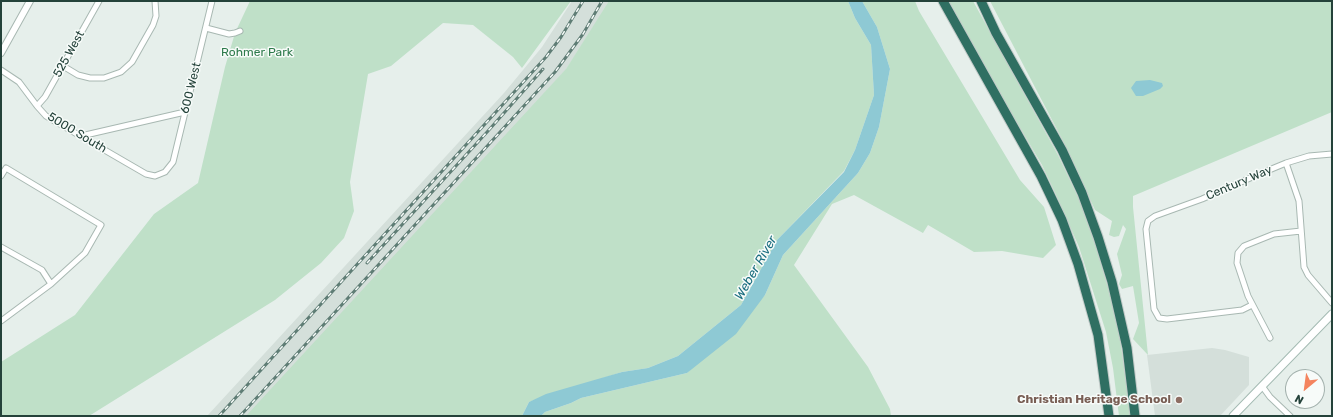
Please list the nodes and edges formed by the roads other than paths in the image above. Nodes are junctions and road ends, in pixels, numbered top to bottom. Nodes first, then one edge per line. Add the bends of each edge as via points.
1 (30, 1) edge
2 (99, 1) edge
3 (212, 1) edge
4 (943, 1) edge
5 (981, 1) edge
6 (156, 3) edge
7 (206, 28) junction
8 (240, 31) dead end
9 (1, 53) edge
10 (63, 66) junction
11 (1, 70) edge
12 (37, 106) junction
13 (185, 112) junction
14 (81, 136) junction
15 (1332, 154) edge
16 (1286, 163) junction
17 (165, 172) joint
18 (1, 176) edge
19 (1301, 231) junction
20 (1, 247) edge
21 (51, 284) junction
22 (1332, 303) edge
23 (1252, 305) junction
24 (1332, 314) edge
25 (1, 321) edge
26 (1270, 338) dead end
27 (1262, 386) junction
28 (1109, 416) edge
29 (1135, 416) edge
30 (1232, 416) edge
31 (1290, 416) edge

1 - 9 street
2 - 10 street, 525 West
3 - 7 street, 600 West
4 - 28 highway via 1042,176 1062,220 1078,264 1098,335
5 - 29 highway via 996,33 1062,150 1082,193 1112,282 1127,348
6 - 10 street via 156,16 152,25 132,62 121,72 104,78 90,78
7 - 8 street via 229,34
7 - 13 street, 600 West
10 - 12 street, 525 West
11 - 12 street, 5000 South via 19,82
12 - 14 street, 5000 South via 46,116
13 - 14 street
13 - 17 street, 600 West via 173,162
14 - 17 street, 5000 South via 146,174 156,176
15 - 16 street, Century Way via 1309,156
16 - 19 street via 1299,201
16 - 23 street, Century Way via 1155,216 1148,221 1146,229 1154,309 1159,318 1242,310
18 - 21 street via 6,168 101,225 85,253
19 - 22 street via 1304,266 1308,276
19 - 23 street via 1274,234 1244,246 1238,253 1237,263
20 - 21 street via 42,270
21 - 25 street
23 - 26 street
24 - 27 main road
27 - 30 main road
27 - 31 street

